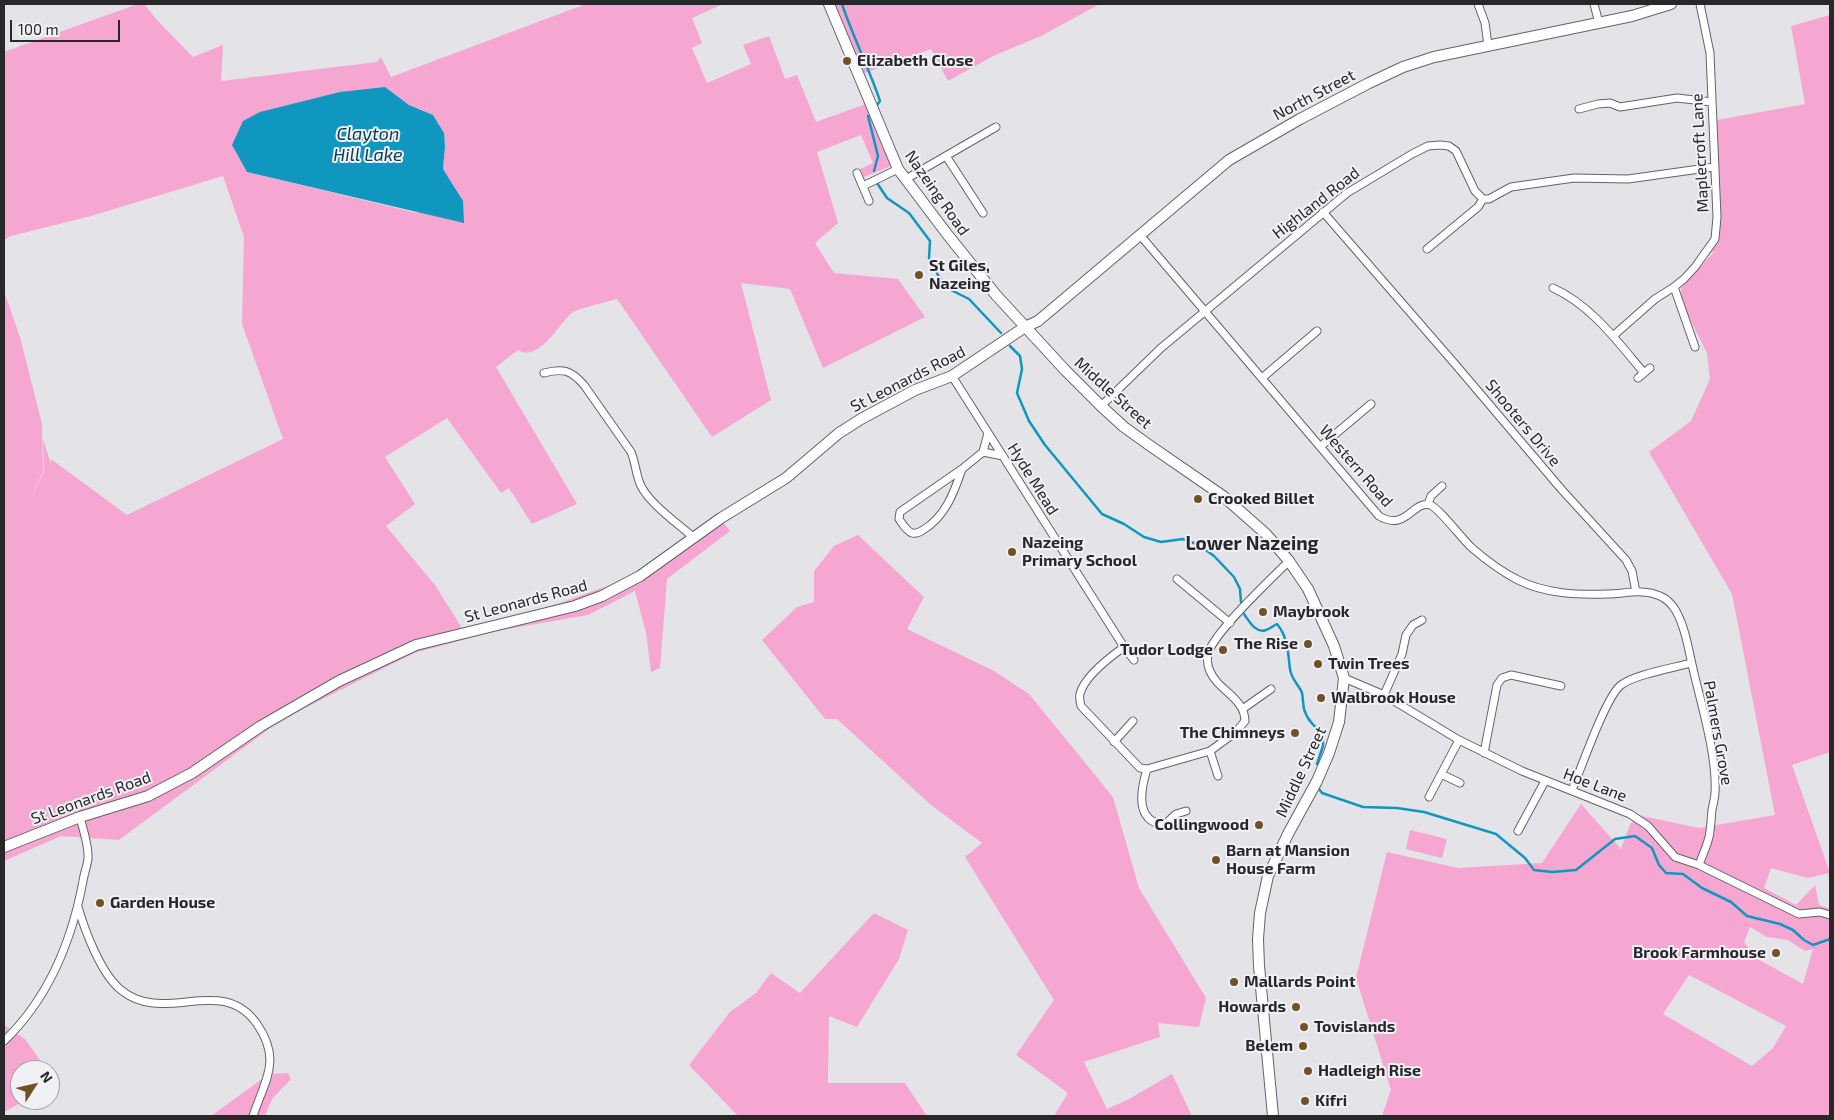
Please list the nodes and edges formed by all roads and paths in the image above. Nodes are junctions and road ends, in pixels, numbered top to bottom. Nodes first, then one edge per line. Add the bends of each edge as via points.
1 (829, 4) edge
2 (1478, 4) edge
3 (1594, 4) edge
4 (1672, 4) edge
5 (1700, 4) edge
6 (1599, 23) junction
7 (1488, 45) junction
8 (1712, 102) junction
9 (1579, 109) dead end
10 (996, 127) dead end
11 (946, 156) junction
12 (1714, 167) junction
13 (898, 169) junction
14 (857, 173) dead end
15 (906, 179) junction
16 (863, 186) junction
17 (1483, 199) junction
18 (869, 201) dead end
19 (1323, 212) junction
20 (983, 213) dead end
21 (1140, 235) junction
22 (1427, 248) dead end
23 (1674, 287) junction
24 (1553, 288) dead end
25 (1205, 312) junction
26 (1025, 327) junction
27 (1317, 331) dead end
28 (1613, 336) junction
29 (1695, 347) dead end
30 (544, 373) dead end
31 (1644, 373) dead end
32 (952, 376) junction
33 (1262, 378) junction
34 (1371, 404) dead end
35 (1100, 406) junction
36 (988, 433) junction
37 (1321, 446) junction
38 (983, 452) junction
39 (1003, 456) junction
40 (962, 469) junction
41 (1442, 486) dead end
42 (1428, 504) junction
43 (694, 537) junction
44 (1289, 561) junction
45 (1177, 579) dead end
46 (1636, 592) junction
47 (1422, 620) dead end
48 (1230, 622) junction
49 (1124, 647) junction
50 (1134, 660) dead end
51 (1692, 663) junction
52 (1344, 678) junction
53 (1561, 686) dead end
54 (1270, 689) dead end
55 (1384, 695) junction
56 (1244, 708) junction
57 (1133, 722) dead end
58 (1459, 740) junction
59 (1114, 742) junction
60 (1210, 751) junction
61 (1484, 753) junction
62 (1147, 769) junction
63 (1441, 774) junction
64 (1218, 776) dead end
65 (1545, 781) junction
66 (1460, 783) dead end
67 (1572, 790) junction
68 (1429, 797) dead end
69 (1186, 812) dead end
70 (80, 817) junction
71 (1518, 831) dead end
72 (4, 847) edge
73 (1699, 865) junction
74 (78, 907) junction
75 (1830, 915) edge
76 (71, 929) junction
77 (85, 931) junction
78 (4, 1040) edge
79 (253, 1116) edge
80 (1273, 1116) edge

1 - 13 street, Nazeing Road
2 - 7 street
3 - 6 street
4 - 6 street, North Street
5 - 8 street, Maplecroft Lane via 1710,52
6 - 7 street, North Street
7 - 21 street, North Street via 1403,66 1300,119 1229,160
8 - 9 street via 1677,98 1620,107 1610,103 1598,104
8 - 12 street, Maplecroft Lane
10 - 11 street
11 - 15 street
11 - 20 street
12 - 17 street via 1628,179 1574,178 1511,187
12 - 23 street, Maplecroft Lane via 1715,239 1695,267
13 - 15 street, Nazeing Road
13 - 16 street
14 - 16 street
15 - 26 street, Nazeing Road via 963,254
16 - 18 street
17 - 19 street, Highland Road via 1475,191 1456,151 1449,146 1428,146 1363,183
17 - 22 street
19 - 25 street, Highland Road
19 - 46 street, Shooters Drive via 1626,560 1632,570
21 - 25 street, Western Road
21 - 26 street, North Street via 1038,320
23 - 28 street, Maplecroft Lane via 1655,299
23 - 29 street
24 - 28 street via 1570,295
25 - 33 street, Western Road
25 - 35 street, Highland Road via 1161,348
26 - 32 street, St Leonards Road
26 - 35 street, Middle Street
27 - 33 street
28 - 31 street
30 - 43 street via 556,370 576,376 631,452 639,484 646,494
32 - 36 street, Hyde Mead
32 - 43 street, St Leonards Road via 914,390 861,419 786,478
33 - 37 street, Western Road
34 - 37 street
35 - 44 street, Middle Street via 1130,432 1200,478 1246,514
36 - 38 street
36 - 39 street, Hyde Mead
37 - 42 street, Western Road via 1379,516 1387,521 1396,521
38 - 39 street
38 - 40 street
39 - 49 street, Hyde Mead
40 - 40 street via 900,512 899,519 906,529 917,533 936,521 949,503
41 - 42 street
42 - 46 street via 1435,507 1461,538 1485,559 1519,580 1558,593
43 - 70 street, St Leonards Road via 640,576 602,596 575,606 416,645 339,681 261,726 192,773 148,796
44 - 48 street
44 - 52 street, Middle Street via 1320,613
45 - 48 street
46 - 51 street, Palmers Grove via 1654,593 1669,601 1681,622
47 - 55 street via 1413,625 1406,635 1402,654
48 - 56 street via 1211,647 1208,664 1216,681
49 - 50 street, Hyde Mead
49 - 59 street via 1101,665 1082,688 1079,697 1081,706
51 - 67 street, Palmers Grove via 1634,678 1619,686 1609,702
51 - 73 street, Palmers Grove via 1716,781 1709,839
52 - 55 street, Hoe Lane
52 - 80 street, Middle Street via 1339,722 1329,754 1275,859 1260,913 1259,966
53 - 61 street via 1511,675 1502,678 1497,685
54 - 56 street
55 - 58 street, Hoe Lane
56 - 60 street via 1245,721
57 - 59 street
58 - 61 street, Hoe Lane
58 - 63 street
59 - 62 street via 1140,768
60 - 62 street
60 - 64 street
61 - 65 street, Hoe Lane
62 - 69 street via 1141,792 1147,817 1156,824 1164,825 1176,814
63 - 66 street
63 - 68 street
65 - 67 street, Hoe Lane
65 - 71 street
67 - 73 street, Hoe Lane via 1630,814 1648,826 1675,857
70 - 72 street, St Leonards Road
70 - 74 street via 88,858
73 - 75 street, Hoe Lane via 1799,914 1820,912
74 - 76 street
74 - 77 street
76 - 77 street
76 - 78 street via 48,986 19,1026
77 - 79 street via 103,968 121,990 143,1002 168,1005 210,1000 242,1008 252,1017 265,1036 271,1061

